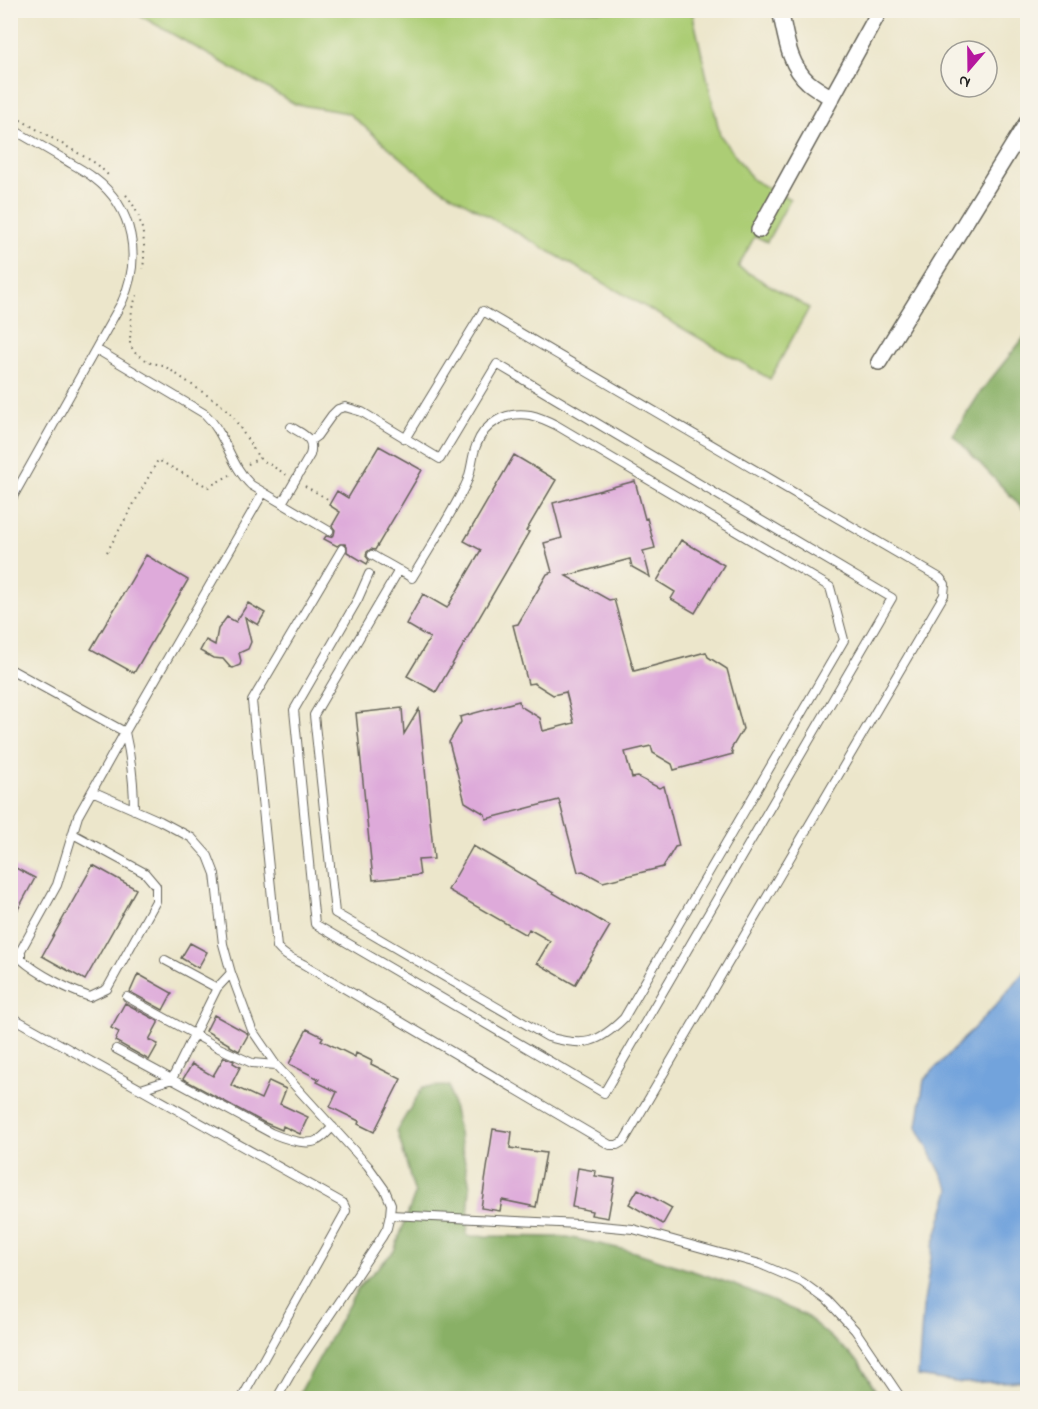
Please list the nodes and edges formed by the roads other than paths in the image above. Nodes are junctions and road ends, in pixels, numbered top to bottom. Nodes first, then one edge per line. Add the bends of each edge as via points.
1 (780, 10) edge
2 (880, 10) edge
3 (832, 98) junction
4 (1028, 121) edge
5 (10, 128) edge
6 (759, 230) dead end
7 (96, 349) junction
8 (879, 362) dead end
9 (291, 427) dead end
10 (405, 439) junction
11 (310, 441) junction
12 (263, 493) junction
13 (10, 502) edge
14 (282, 503) junction
15 (330, 531) dead end
16 (342, 549) dead end
17 (372, 555) dead end
18 (399, 570) junction
19 (369, 574) dead end
20 (10, 669) edge
21 (125, 732) junction
22 (92, 792) junction
23 (134, 810) junction
24 (73, 834) junction
25 (21, 950) junction
26 (10, 957) edge
27 (165, 960) dead end
28 (231, 973) junction
29 (217, 988) junction
30 (128, 997) dead end
31 (10, 1016) edge
32 (195, 1034) junction
33 (116, 1049) dead end
34 (276, 1065) junction
35 (172, 1079) junction
36 (141, 1089) junction
37 (333, 1127) junction
38 (390, 1215) junction
39 (242, 1398) edge
40 (277, 1398) edge
41 (901, 1398) edge

1 - 3 street via 799,73
2 - 3 street
3 - 6 street
4 - 8 street
5 - 7 lane via 95,178 113,197 126,220 133,245 133,268 122,302
7 - 12 lane via 205,414 219,429 244,479
7 - 13 lane
9 - 11 lane
10 - 11 lane via 362,412 345,408 332,414
10 - 16 lane via 483,311 945,584 944,595 624,1141 617,1145 287,957 277,947 252,701
10 - 19 lane via 440,459 496,364 892,598 604,1092 315,924 294,710
11 - 14 lane via 312,451
12 - 14 lane
12 - 21 lane
14 - 15 lane
17 - 18 lane
18 - 18 lane via 412,578 466,485 484,430 504,417 529,415 556,425 830,587 844,640 624,1018 602,1037 574,1043 548,1037 335,913 314,715
20 - 21 lane
21 - 22 lane
21 - 23 lane via 134,780
22 - 23 lane
22 - 24 lane
23 - 28 lane via 192,838 208,856 215,874 223,944
24 - 25 lane via 57,885
24 - 25 lane via 145,873 156,886 156,901 107,989 90,997 29,966 21,959
25 - 26 lane
27 - 29 lane
28 - 29 lane
28 - 34 lane via 252,1029
29 - 32 lane
30 - 32 lane
31 - 36 lane
32 - 34 lane via 252,1063
32 - 35 lane
33 - 35 lane
34 - 37 lane
35 - 36 lane
35 - 37 lane via 290,1140 312,1143
36 - 39 lane via 345,1206 346,1211
37 - 38 lane via 385,1190 391,1204
38 - 40 lane via 382,1237
38 - 41 lane via 633,1229 760,1264 802,1282 828,1301 855,1330

